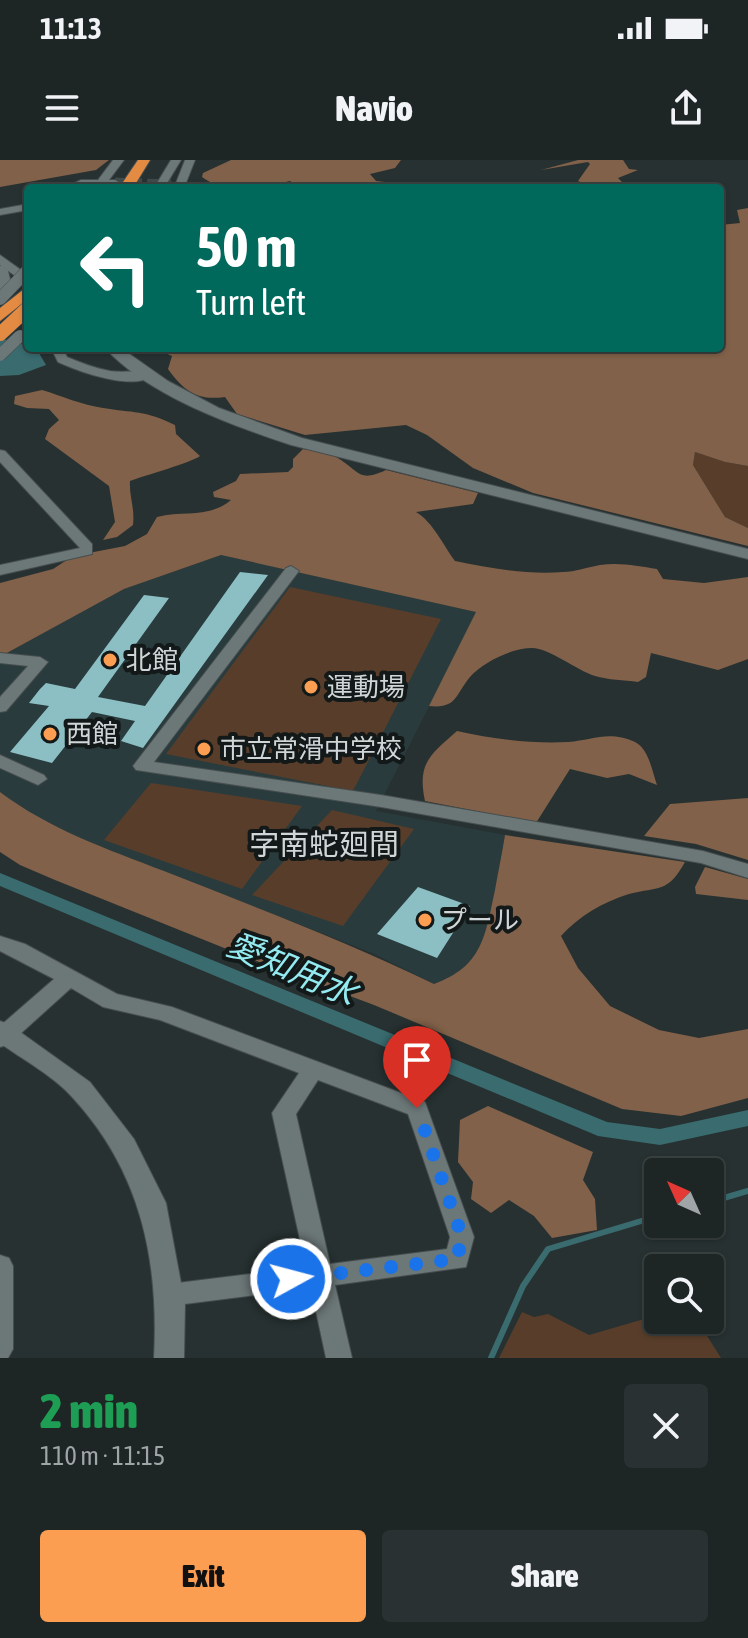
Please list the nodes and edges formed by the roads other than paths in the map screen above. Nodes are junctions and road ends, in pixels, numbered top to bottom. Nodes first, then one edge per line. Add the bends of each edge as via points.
1 (119, 160) edge
2 (144, 160) edge
3 (159, 160) edge
4 (176, 160) edge
5 (190, 160) edge
6 (110, 184) edge
7 (111, 184) edge
8 (144, 184) edge
9 (173, 184) edge
10 (174, 184) edge
11 (24, 208) edge
12 (0, 212) edge
13 (5, 263) edge
14 (24, 274) edge
15 (24, 278) edge
16 (0, 290) edge
17 (24, 295) edge
18 (0, 299) edge
19 (24, 311) edge
20 (0, 316) edge
21 (0, 332) edge
22 (24, 335) edge
23 (24, 336) edge
24 (59, 352) edge
25 (117, 352) edge
26 (0, 355) edge
27 (147, 376) junction
28 (0, 454) edge
29 (748, 554) edge
30 (0, 570) edge
31 (291, 571) dead end
32 (0, 658) edge
33 (0, 707) edge
34 (0, 761) edge
35 (38, 779) dead end
36 (748, 871) edge
37 (0, 943) edge
38 (69, 978) junction
39 (2, 1034) edge
40 (313, 1069) junction
41 (0, 1266) edge
42 (322, 1276) junction
43 (169, 1295) junction
44 (0, 1349) edge
45 (169, 1358) edge
46 (339, 1358) edge

1 - 6 street
2 - 7 highway
3 - 8 highway
4 - 9 street
5 - 10 street
11 - 12 street
13 - 15 street
13 - 16 street
14 - 18 street, bridge
17 - 20 highway
19 - 21 highway, bridge
21 - 22 street
23 - 26 street, bridge
24 - 27 street via 62,359 81,367 131,378
25 - 27 street
27 - 29 street via 197,405 327,451
28 - 30 street via 87,547
31 - 36 street via 142,766 381,801 703,857
32 - 33 street via 40,662
34 - 35 street
37 - 38 street
38 - 39 street
38 - 40 street via 111,1001 164,1013
39 - 43 street via 81,1089 125,1146 152,1203
40 - 42 street via 284,1113
40 - 42 street via 417,1108 462,1237 457,1259
41 - 44 street
42 - 43 street
42 - 46 street
43 - 45 street

